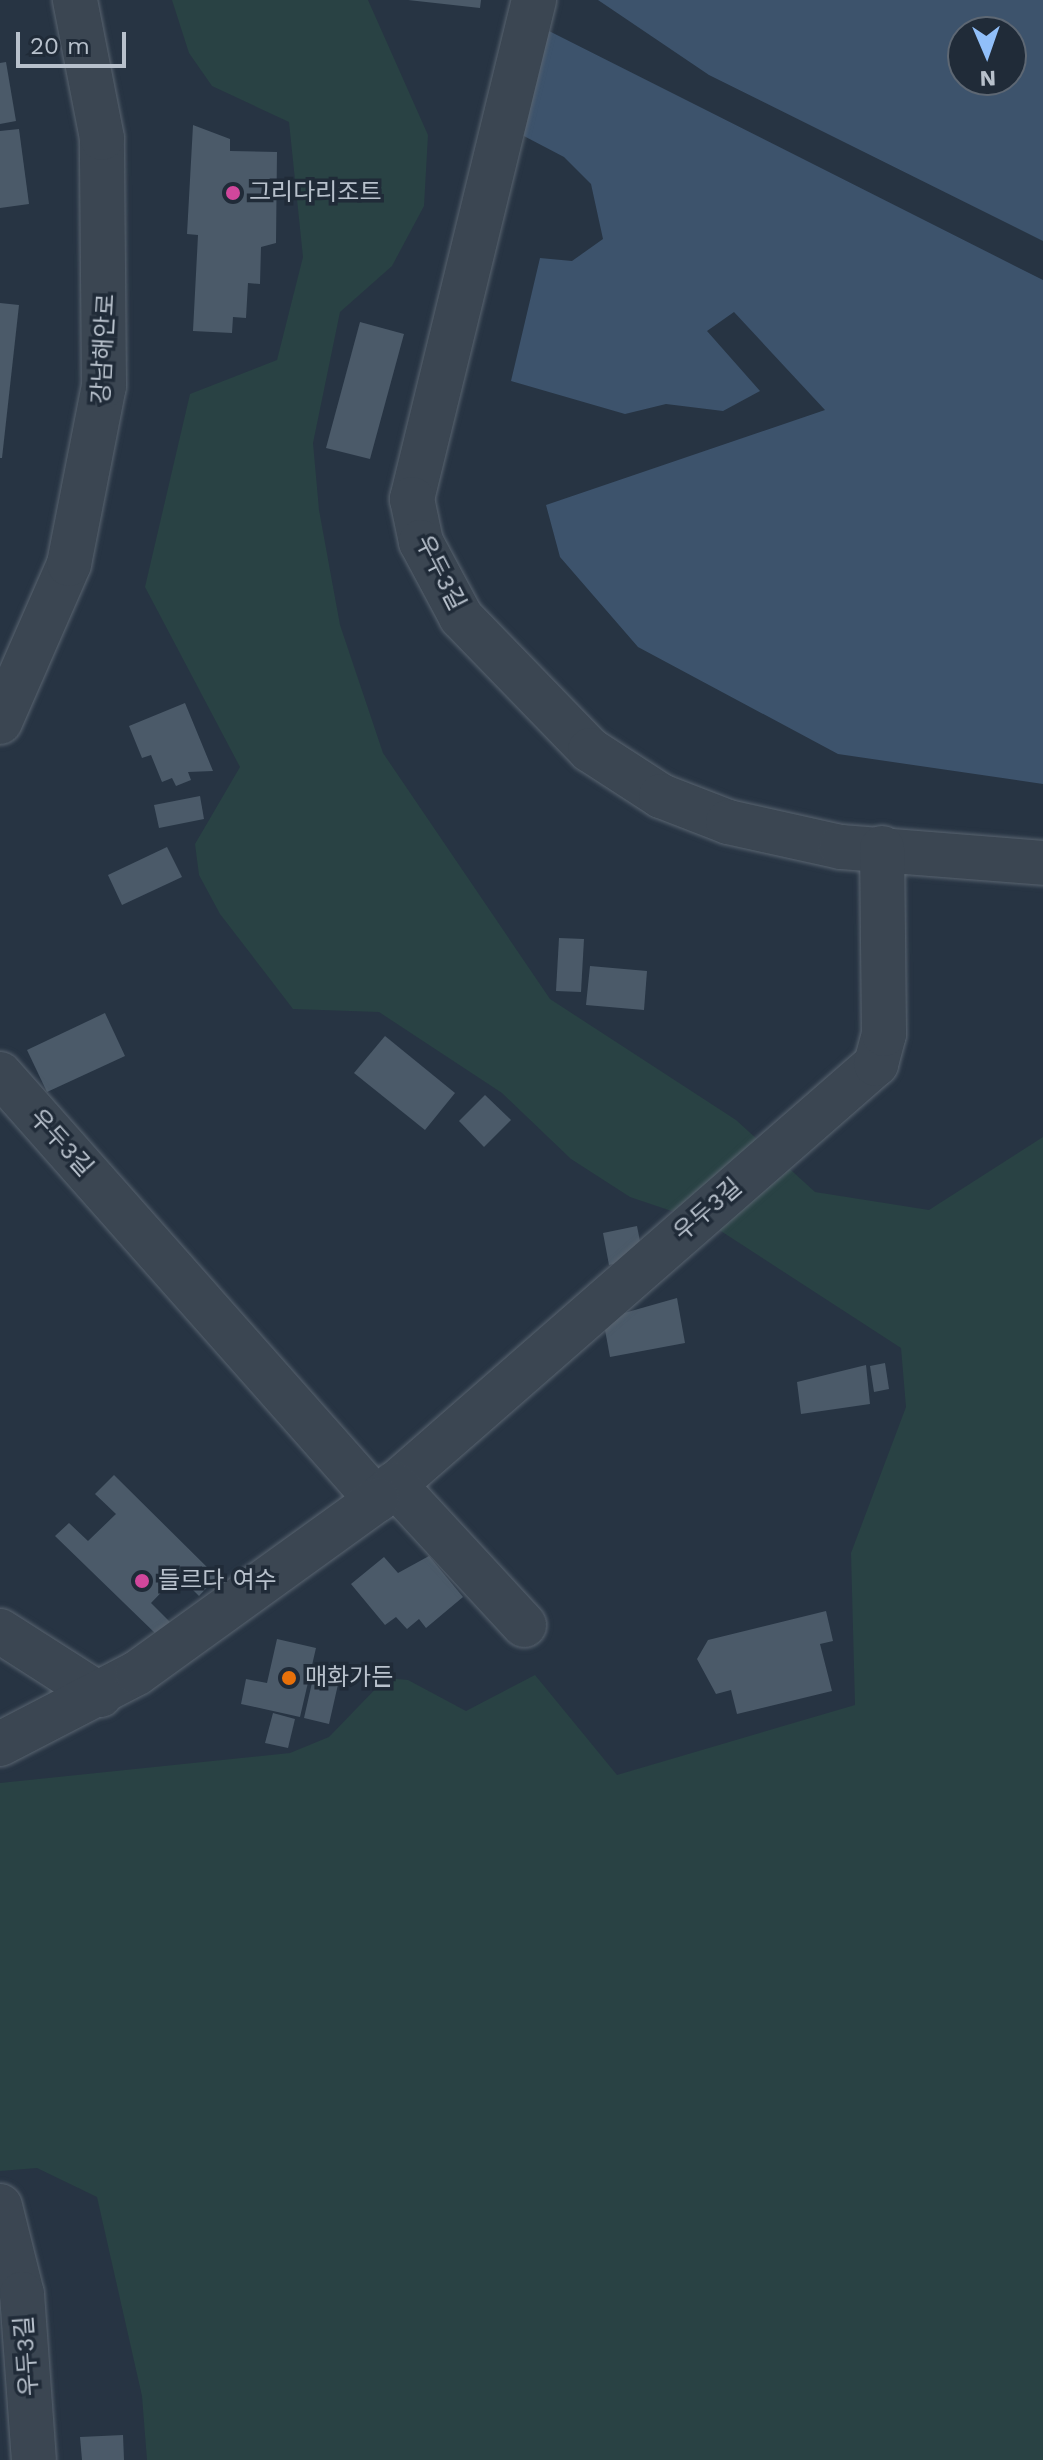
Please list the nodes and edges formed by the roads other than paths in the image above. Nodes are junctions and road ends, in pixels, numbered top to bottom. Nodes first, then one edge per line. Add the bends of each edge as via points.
1 (75, 0) edge
2 (534, 0) edge
3 (6, 696) edge
4 (882, 848) junction
5 (1043, 863) edge
6 (0, 1074) edge
7 (386, 1492) junction
8 (524, 1625) dead end
9 (0, 1631) edge
10 (100, 1695) junction
11 (0, 1744) edge
12 (0, 2206) edge
13 (34, 2460) edge

1 - 3 street, 강남해안로 via 105,176 104,386 69,564
2 - 4 street, 우두3길 via 412,499 421,542 461,617 590,750 626,776 728,822 841,847
4 - 5 street, 우두3길
4 - 7 street, 우두3길 via 884,1034 876,1064
6 - 7 street, 우두3길
7 - 8 street
7 - 10 street, 우두3길 via 244,1601
9 - 10 street
10 - 11 street, 우두3길
12 - 13 street, 우두3길 via 22,2294

